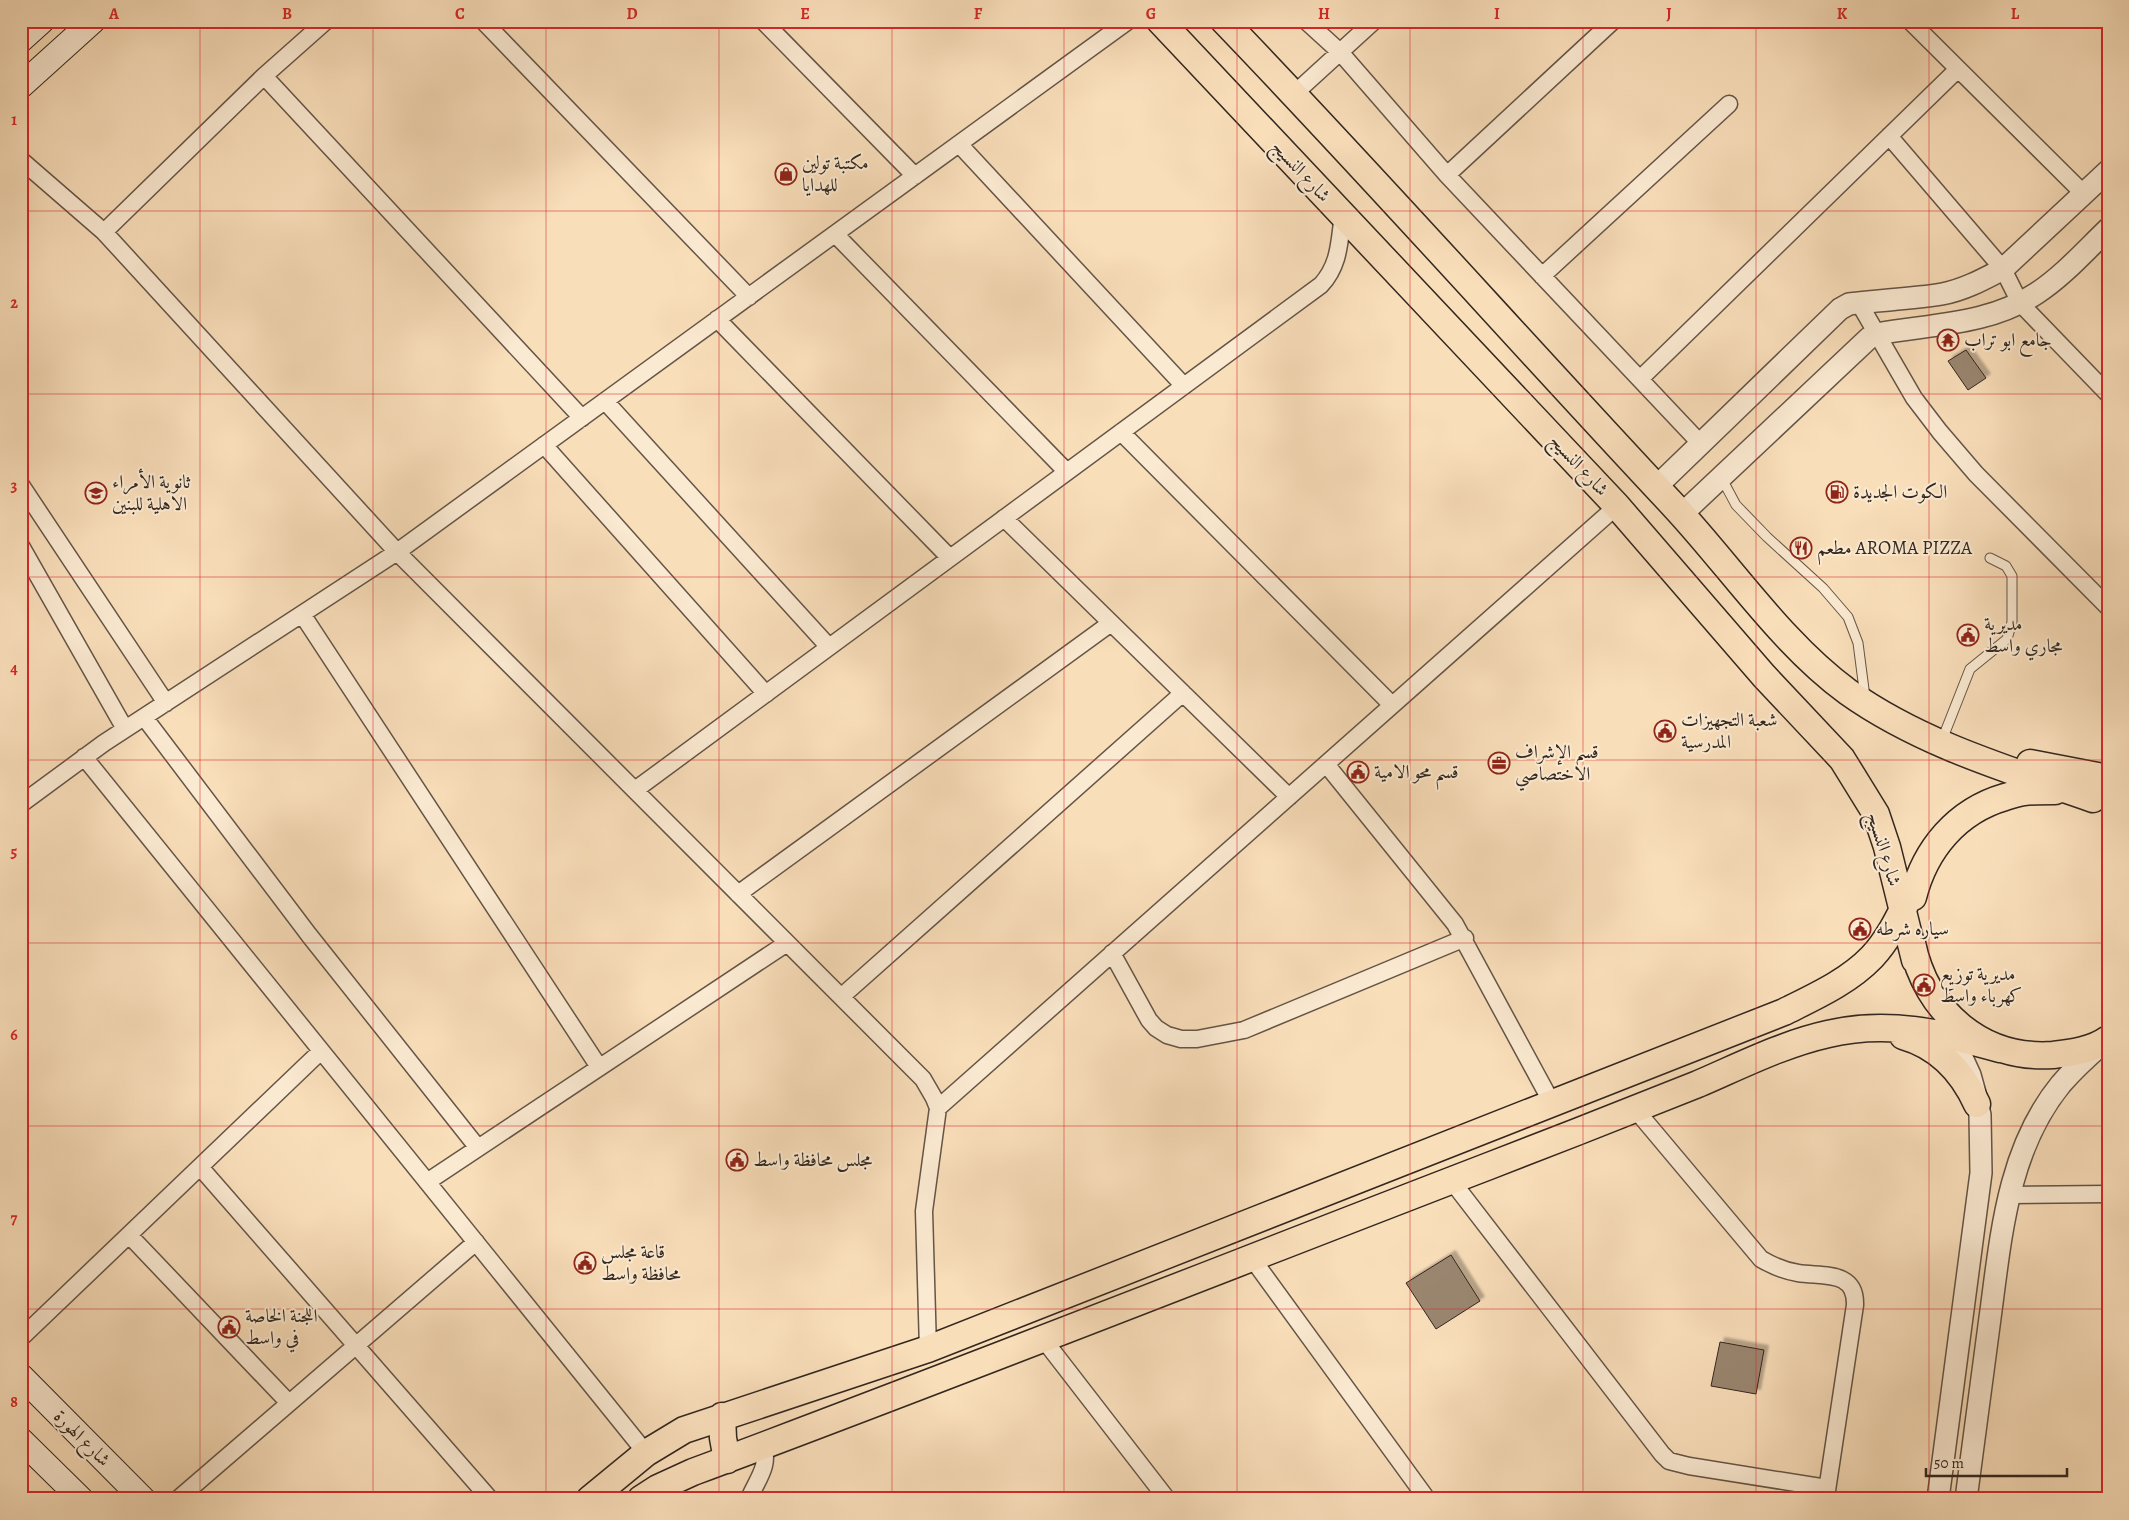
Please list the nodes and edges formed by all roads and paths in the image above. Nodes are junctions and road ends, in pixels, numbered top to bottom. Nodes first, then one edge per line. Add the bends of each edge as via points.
1 (42, 21) edge
2 (93, 21) edge
3 (326, 21) edge
4 (483, 21) edge
5 (763, 21) edge
6 (1128, 21) edge
7 (1160, 21) edge
8 (1224, 21) edge
9 (1306, 21) edge
10 (1374, 21) edge
11 (1612, 21) edge
12 (1910, 21) edge
13 (21, 40) edge
14 (1340, 52) junction
15 (1958, 69) junction
16 (264, 76) junction
17 (21, 86) edge
18 (1294, 94) junction
19 (1728, 104) dead end
20 (1889, 136) junction
21 (959, 144) junction
22 (21, 160) edge
23 (2108, 171) edge
24 (1447, 175) junction
25 (915, 176) junction
26 (2084, 194) junction
27 (1342, 215) junction
28 (2108, 229) edge
29 (104, 232) junction
30 (835, 234) junction
31 (2003, 269) junction
32 (1542, 276) junction
33 (748, 297) junction
34 (1859, 303) junction
35 (2020, 303) junction
36 (718, 319) junction
37 (1877, 334) junction
38 (1640, 379) junction
39 (1184, 386) junction
40 (2108, 394) edge
41 (605, 401) junction
42 (582, 418) junction
43 (1121, 432) junction
44 (1701, 444) junction
45 (544, 445) junction
46 (1067, 472) junction
47 (1721, 477) junction
48 (21, 485) edge
49 (1656, 487) junction
50 (1617, 506) junction
51 (1682, 514) junction
52 (1004, 518) junction
53 (21, 546) edge
54 (397, 552) junction
55 (950, 558) junction
56 (1990, 558) dead end
57 (2108, 606) edge
58 (302, 614) junction
59 (1111, 623) junction
60 (829, 647) junction
61 (1183, 693) junction
62 (766, 694) junction
63 (166, 702) junction
64 (1866, 704) junction
65 (1392, 705) junction
66 (144, 717) junction
67 (125, 729) junction
68 (1943, 744) junction
69 (84, 757) junction
70 (1326, 764) junction
71 (2108, 778) edge
72 (635, 790) junction
73 (1289, 797) junction
74 (2102, 803) edge
75 (21, 804) edge
76 (1876, 814) junction
77 (1917, 881) junction
78 (738, 894) junction
79 (1902, 910) junction
80 (1464, 938) junction
81 (787, 942) junction
82 (1112, 953) junction
83 (1916, 960) junction
84 (1852, 974) junction
85 (1932, 995) junction
86 (841, 997) junction
87 (1855, 1029) junction
88 (1952, 1037) junction
89 (2106, 1041) edge
90 (2000, 1049) junction
91 (321, 1051) junction
92 (599, 1067) junction
93 (1552, 1103) junction
94 (1977, 1104) junction
95 (938, 1108) junction
96 (1635, 1109) junction
97 (478, 1148) junction
98 (200, 1167) junction
99 (1451, 1180) junction
100 (427, 1182) junction
101 (1328, 1192) junction
102 (2108, 1194) edge
103 (2009, 1195) junction
104 (1343, 1222) junction
105 (129, 1235) junction
106 (476, 1242) junction
107 (1251, 1257) junction
108 (21, 1338) edge
109 (1044, 1340) junction
110 (356, 1346) junction
111 (928, 1349) junction
112 (21, 1376) edge
113 (289, 1403) junction
114 (722, 1416) junction
115 (21, 1440) edge
116 (763, 1446) junction
117 (646, 1453) junction
118 (727, 1460) junction
119 (1826, 1493) edge
120 (652, 1496) edge
121 (81, 1499) edge
122 (142, 1499) edge
123 (178, 1499) edge
124 (490, 1499) edge
125 (590, 1499) edge
126 (749, 1499) edge
127 (1167, 1499) edge
128 (1427, 1499) edge
129 (1938, 1499) edge
130 (1966, 1499) edge

1 - 13 main road
2 - 17 main road
3 - 16 street
4 - 33 street
5 - 25 street
6 - 21 street
7 - 27 main road, شارع النسيج
8 - 18 main road
9 - 14 street
10 - 14 street
11 - 24 street
12 - 15 street
14 - 18 street
14 - 24 street
15 - 20 street
15 - 26 street
16 - 29 street
16 - 42 street
18 - 49 main road
19 - 32 street
20 - 31 street
20 - 38 street
21 - 25 street
21 - 39 street
22 - 29 street
23 - 26 street
24 - 32 street
25 - 30 street
26 - 31 street
27 - 39 street via 1338,255 1334,268 1321,285
27 - 50 main road, شارع النسيج
28 - 35 street via 2053,281
29 - 54 street
30 - 33 street
30 - 46 street
31 - 34 street via 1967,287 1943,294
31 - 35 street
32 - 38 street
33 - 36 street
34 - 37 street
34 - 44 street via 1849,304 1830,318
35 - 37 street via 1979,318
35 - 40 street
36 - 41 street
36 - 55 street
37 - 47 street
37 - 57 street via 1914,398 1940,432 1976,474
38 - 44 street
39 - 43 street
41 - 42 street
41 - 60 street
42 - 45 street
43 - 46 street
43 - 65 street
44 - 49 street
45 - 54 street
45 - 62 street
46 - 52 street
47 - 51 street
47 - 64 lane via 1736,506 1824,588 1848,618 1858,643
48 - 63 street
49 - 51 main road
50 - 65 street
50 - 76 main road, شارع النسيج via 1764,676 1842,759
51 - 64 main road via 1806,658
52 - 55 street
52 - 59 street
53 - 67 street
54 - 58 street
54 - 72 street
55 - 60 street
56 - 68 lane via 2006,566 2012,576 2012,622 2007,639 1970,669
58 - 63 street
58 - 92 street
59 - 61 street
59 - 78 street
60 - 62 street
61 - 73 street
61 - 86 street
62 - 72 street
63 - 66 street
64 - 68 main road
65 - 70 street
66 - 67 street
66 - 97 street via 309,935
67 - 69 street
68 - 71 main road
68 - 74 main road
69 - 75 street
69 - 91 street
70 - 73 street
70 - 80 street
72 - 78 street
73 - 82 street
74 - 77 main road via 2058,791 2022,792 1988,802 1957,822 1933,848
76 - 79 main road, شارع النسيج
76 - 84 main road via 1883,865 1881,925
77 - 79 main road
77 - 83 main road via 1910,920
78 - 81 street
79 - 83 main road, شارع النسيج
79 - 84 main road via 1872,957
80 - 82 street via 1244,1030 1196,1040 1167,1035 1156,1028
80 - 93 street
81 - 86 street
81 - 92 street
82 - 95 street
83 - 85 main road
84 - 93 main road via 1784,1012
85 - 88 street
85 - 90 main road via 1950,1018 1973,1036
86 - 95 street via 923,1079
87 - 88 main road via 1912,1029
87 - 94 main road via 1903,1036 1934,1051 1967,1083
87 - 96 main road via 1796,1044
88 - 90 main road
88 - 94 street via 1970,1075
89 - 90 main road via 2071,1053 2035,1056
89 - 103 street via 2066,1079 2049,1101 2022,1153
91 - 98 street
91 - 100 street
92 - 97 street
93 - 101 main road
94 - 129 street via 1981,1140 1979,1194
95 - 111 street via 924,1211
96 - 99 main road
96 - 119 street via 1761,1259 1790,1271 1840,1278 1853,1290 1854,1305
97 - 100 street
98 - 105 street
98 - 110 street
99 - 104 main road
99 - 119 street via 1669,1460
100 - 106 street
101 - 104 main road
101 - 111 main road
102 - 103 street
103 - 130 street via 2002,1226
104 - 107 main road
105 - 108 street
105 - 113 street
106 - 110 street
106 - 117 street
107 - 109 main road
107 - 128 street
109 - 116 main road
109 - 127 street
110 - 113 street
110 - 124 street
111 - 114 main road
112 - 122 main road, شارع الهورة
113 - 123 street
114 - 117 main road via 684,1430
114 - 118 main road
115 - 121 main road
116 - 118 main road
116 - 126 street via 767,1456 764,1468
117 - 125 main road
118 - 120 main road via 672,1481

